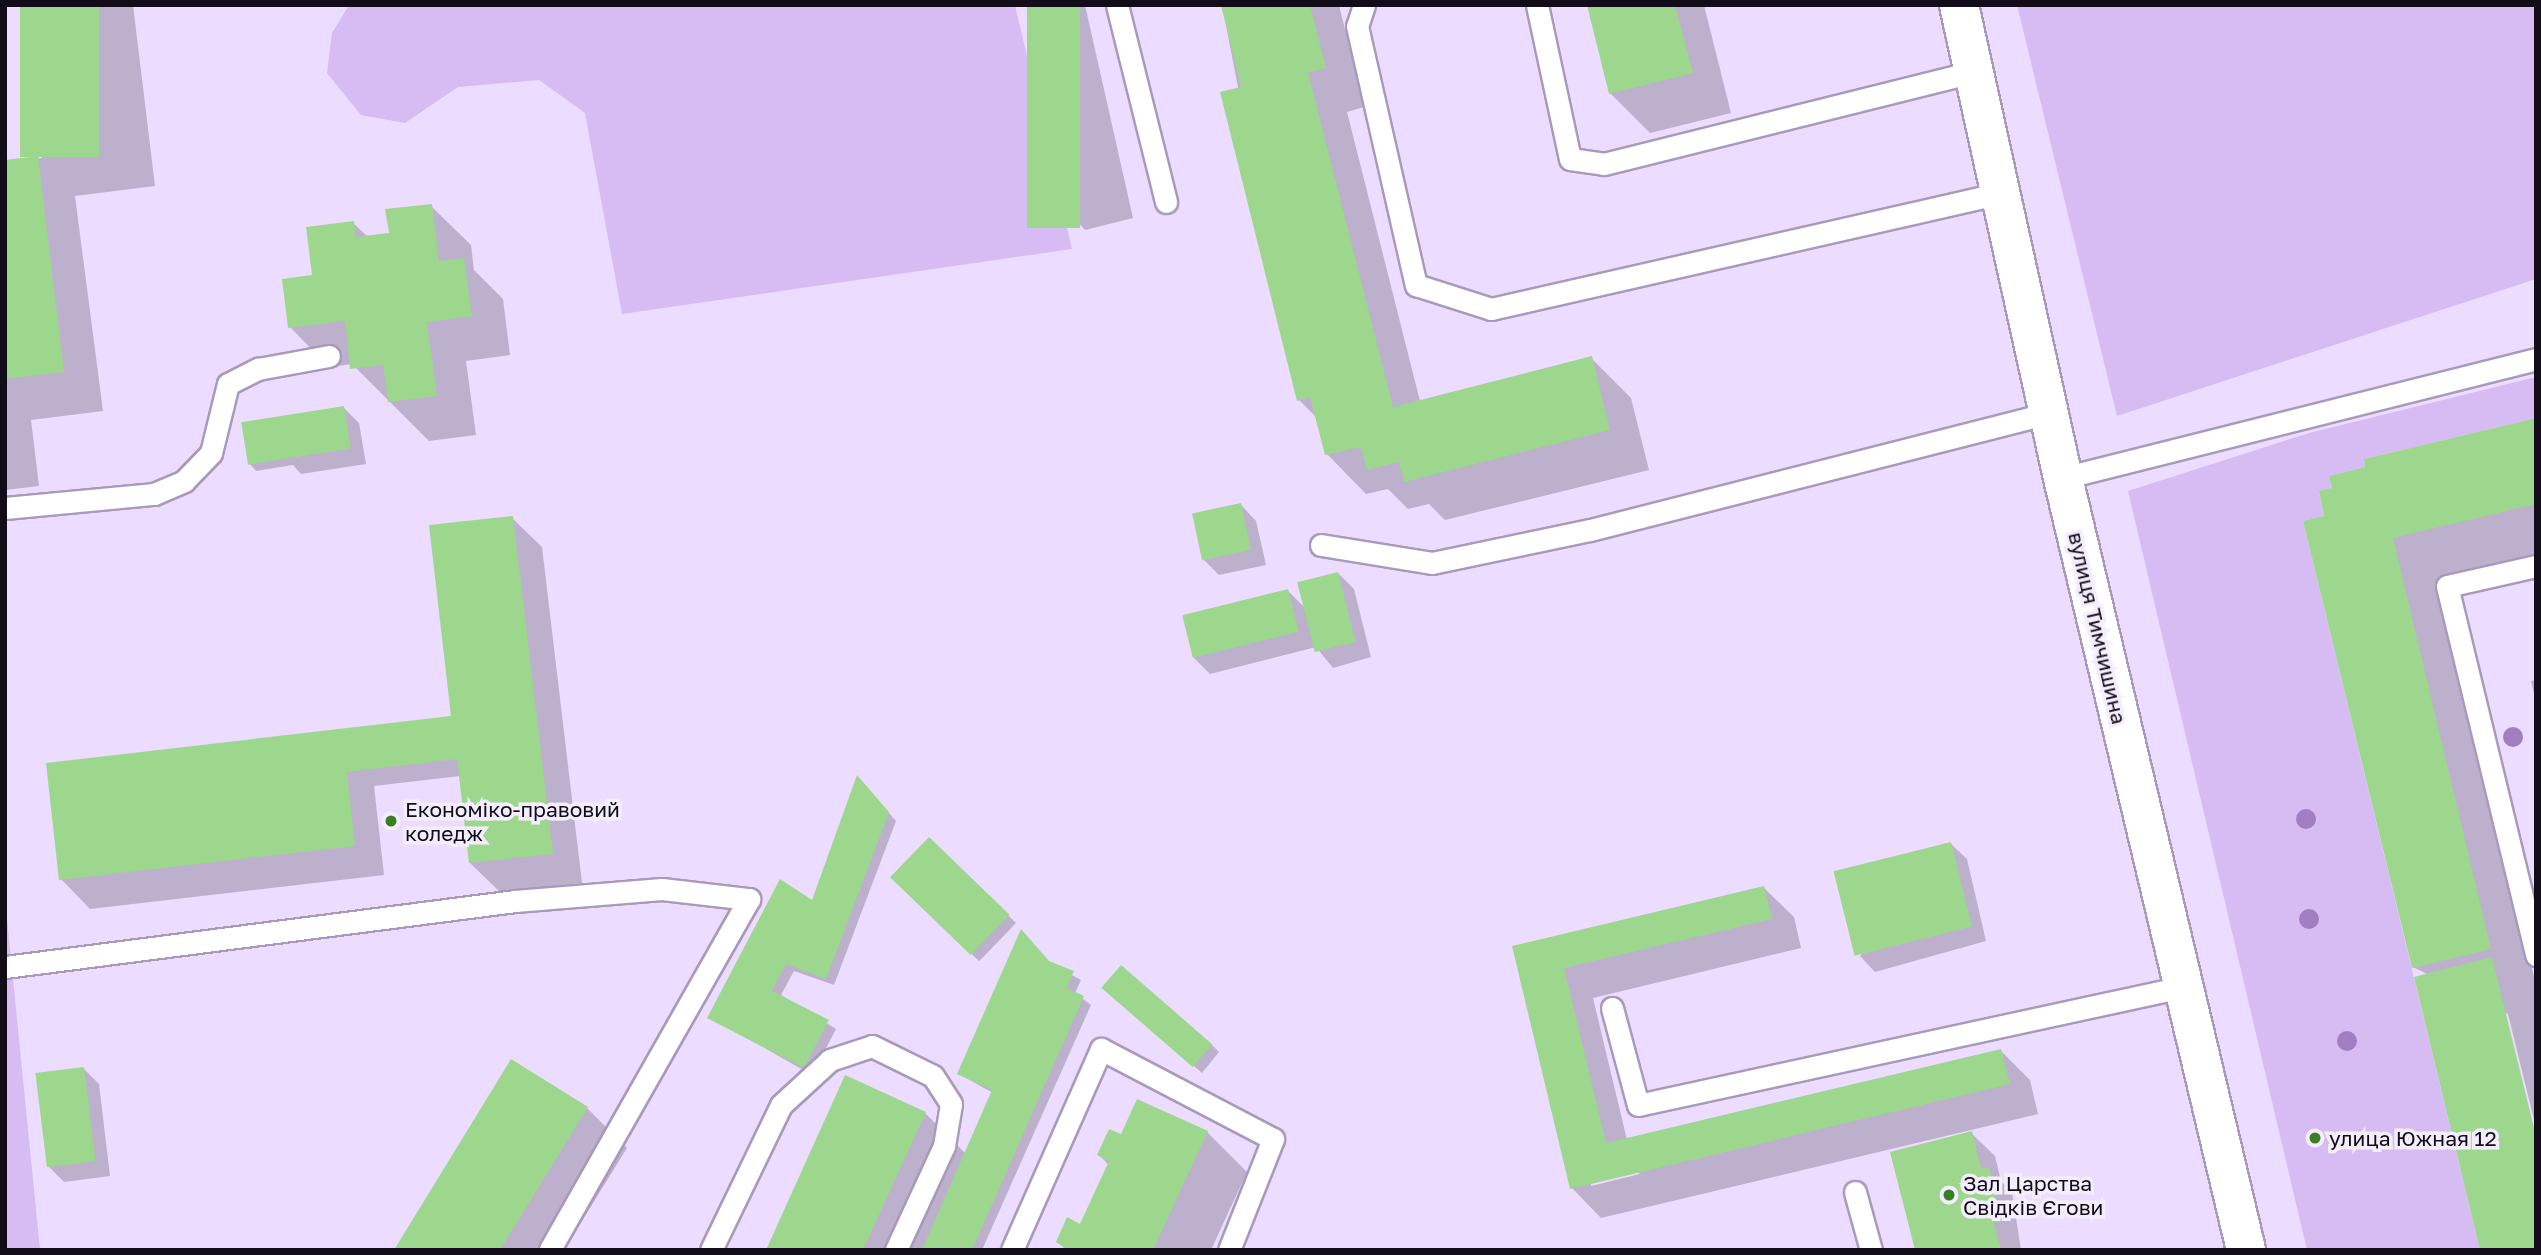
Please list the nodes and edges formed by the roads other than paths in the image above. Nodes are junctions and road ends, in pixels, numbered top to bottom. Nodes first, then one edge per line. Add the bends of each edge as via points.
1 (1116, 5) edge
2 (1364, 5) edge
3 (1537, 5) edge
4 (1959, 5) edge
5 (1974, 72) junction
6 (2001, 192) junction
7 (1166, 202) dead end
8 (329, 355) dead end
9 (2536, 359) edge
10 (2050, 413) junction
11 (2063, 478) junction
12 (5, 508) edge
13 (1321, 545) dead end
14 (2536, 566) edge
15 (2536, 956) edge
16 (5, 967) edge
17 (2182, 987) junction
18 (1612, 1008) dead end
19 (1855, 1192) dead end
20 (550, 1250) edge
21 (711, 1250) edge
22 (896, 1250) edge
23 (1012, 1250) edge
24 (1229, 1250) edge
25 (1871, 1250) edge
26 (2246, 1250) edge

1 - 7 lane
2 - 6 lane via 1357,26 1416,285 1491,309
3 - 5 lane via 1570,159 1604,164
4 - 5 street, вулиця Тимчишина
5 - 6 street, вулиця Тимчишина
6 - 10 street, вулиця Тимчишина
8 - 12 lane via 258,369 228,384 211,453 184,481 154,494
9 - 11 lane
10 - 11 street, вулиця Тимчишина
10 - 13 lane via 1590,530 1432,563
11 - 17 street, вулиця Тимчишина
14 - 15 lane via 2447,586
16 - 20 lane via 515,901 662,889 749,898
17 - 18 lane via 1638,1105
17 - 26 street, вулиця Тимчишина
19 - 25 lane
21 - 22 lane via 781,1105 830,1060 872,1046 933,1076 951,1104 944,1146
23 - 24 lane via 1101,1049 1273,1139

